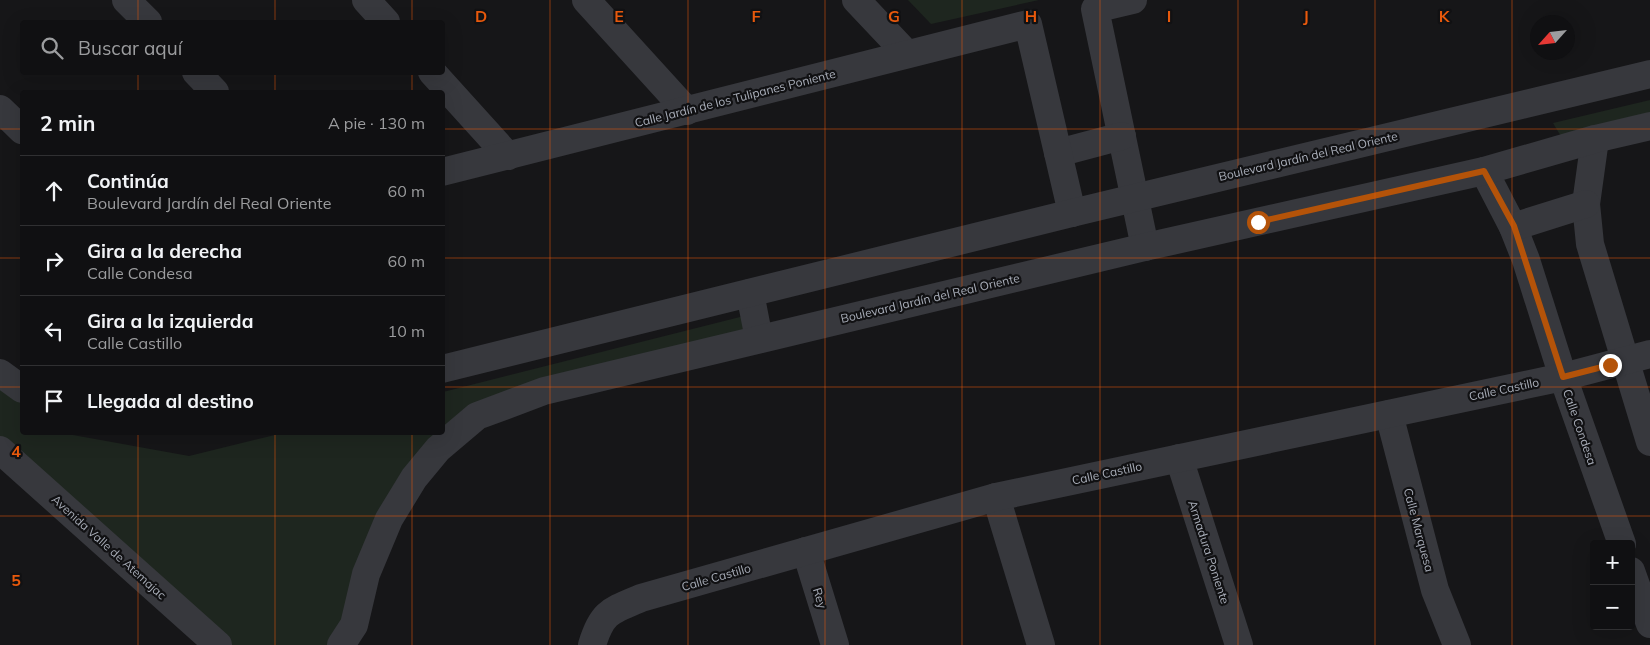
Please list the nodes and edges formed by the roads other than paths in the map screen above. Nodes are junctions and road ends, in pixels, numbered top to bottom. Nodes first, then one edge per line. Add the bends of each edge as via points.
1 (126, 0) edge
2 (366, 0) edge
3 (586, 0) edge
4 (856, 0) edge
5 (1133, 0) edge
6 (146, 20) edge
7 (384, 20) edge
8 (907, 54) junction
9 (1650, 74) edge
10 (199, 75) edge
11 (435, 75) edge
12 (213, 90) edge
13 (0, 109) edge
14 (686, 111) junction
15 (1650, 126) edge
16 (20, 128) edge
17 (1122, 136) junction
18 (1595, 139) junction
19 (1058, 153) junction
20 (508, 156) junction
21 (445, 171) edge
22 (1484, 171) junction
23 (1134, 198) junction
24 (1586, 204) junction
25 (1072, 213) junction
26 (1514, 226) junction
27 (1145, 247) junction
28 (750, 293) junction
29 (759, 339) junction
30 (1638, 357) edge
31 (445, 368) edge
32 (0, 372) edge
33 (1563, 377) junction
34 (20, 388) edge
35 (1389, 414) junction
36 (1650, 442) edge
37 (0, 450) edge
38 (1179, 458) junction
39 (996, 497) junction
40 (1621, 540) edge
41 (806, 551) junction
42 (1635, 582) edge
43 (1650, 624) edge
44 (351, 638) edge
45 (218, 645) edge
46 (592, 645) edge
47 (834, 645) edge
48 (1042, 645) edge
49 (1239, 645) edge
50 (1457, 645) edge

1 - 6 street
2 - 7 street
3 - 14 street
4 - 8 street
5 - 17 street via 1095,9
8 - 14 street, Calle Jardín de los Tulipanes Poniente
8 - 19 street, Calle Jardín de los Tulipanes Poniente via 1028,24
9 - 23 street, Boulevard Jardín del Real Oriente
10 - 12 street
11 - 20 street
13 - 16 street
14 - 20 street, Calle Jardín de los Tulipanes Poniente
15 - 18 street, Boulevard Jardín del Real Oriente
17 - 19 street
17 - 23 street
18 - 22 street, Boulevard Jardín del Real Oriente
18 - 24 street
19 - 25 street
20 - 21 street, Calle Jardín de los Tulipanes Poniente
22 - 26 street, Calle Condesa
22 - 27 street, Boulevard Jardín del Real Oriente
23 - 25 street, Boulevard Jardín del Real Oriente
23 - 27 street
24 - 26 street
24 - 30 street via 1590,244
25 - 28 street, Boulevard Jardín del Real Oriente
26 - 33 street, Calle Condesa
27 - 29 street, Boulevard Jardín del Real Oriente
28 - 29 street
28 - 31 street, Boulevard Jardín del Real Oriente
29 - 44 street, Boulevard Jardín del Real Oriente via 544,391 477,416 438,449 414,478 389,519 366,574
30 - 33 street, Calle Castillo
30 - 36 street
32 - 34 street
33 - 35 street, Calle Castillo
33 - 40 street, Calle Condesa
35 - 38 street, Calle Castillo
35 - 50 street, Calle Marquesa via 1435,590
37 - 45 street, Avenida Valle de Atemajac
38 - 39 street, Calle Castillo
38 - 49 street, Armadura Poniente
39 - 41 street, Calle Castillo
39 - 48 street
41 - 46 street, Calle Castillo via 641,598 609,611
41 - 47 street, Rey
42 - 43 street

